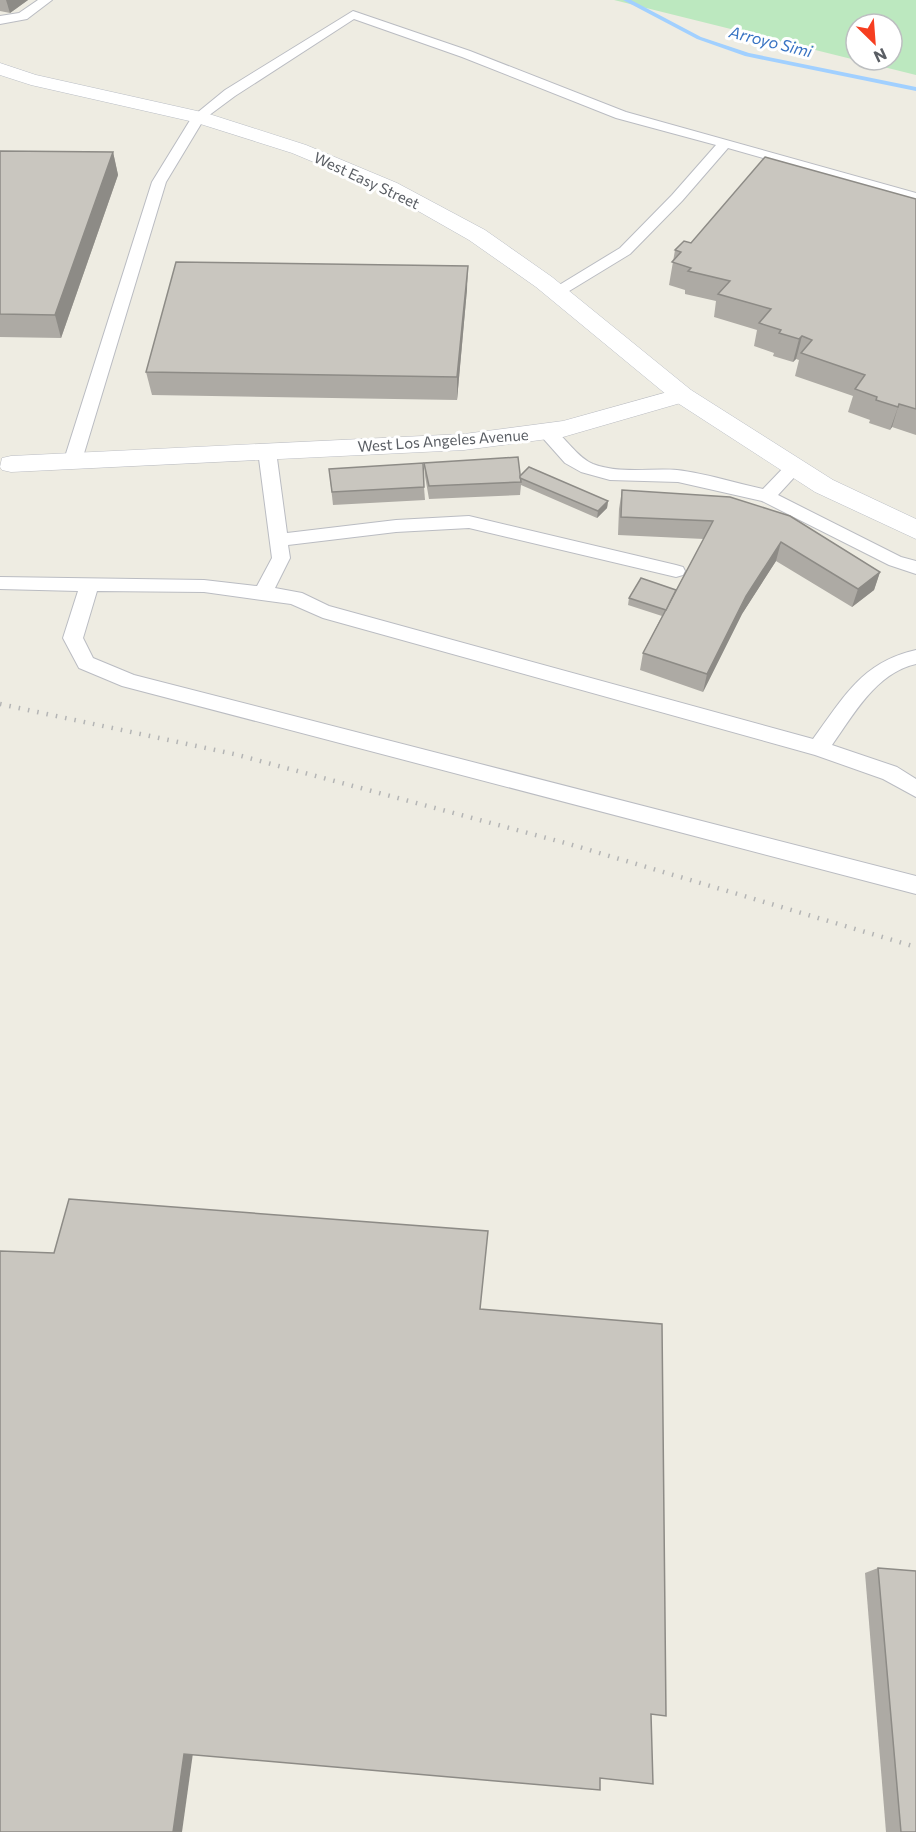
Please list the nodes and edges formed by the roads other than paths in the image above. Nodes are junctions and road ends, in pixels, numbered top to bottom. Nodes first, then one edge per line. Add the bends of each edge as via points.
1 (46, 0) edge
2 (0, 20) edge
3 (0, 69) edge
4 (199, 117) junction
5 (725, 143) junction
6 (916, 197) edge
7 (556, 293) junction
8 (682, 395) junction
9 (547, 432) junction
10 (267, 451) junction
11 (73, 460) junction
12 (5, 464) edge
13 (794, 467) junction
14 (767, 496) junction
15 (916, 530) edge
16 (278, 540) junction
17 (916, 568) edge
18 (676, 571) dead end
19 (0, 583) edge
20 (89, 585) junction
21 (263, 593) junction
22 (916, 657) edge
23 (818, 748) junction
24 (916, 789) edge
25 (916, 885) edge

1 - 2 lane via 23,16
3 - 4 street, West Easy Street
4 - 5 lane via 353,15 621,115
4 - 7 street, West Easy Street via 299,149 390,187 477,235
4 - 11 lane via 159,182
5 - 6 lane
5 - 7 lane via 625,251
7 - 8 street, West Easy Street
8 - 9 street, West Los Angeles Avenue
8 - 13 street
9 - 10 street, West Los Angeles Avenue via 464,441
9 - 14 lane via 572,459 587,468 610,474 678,476
10 - 11 street, West Los Angeles Avenue
10 - 16 lane
11 - 12 street, West Los Angeles Avenue
13 - 14 lane
13 - 15 street via 824,486
14 - 17 lane
16 - 18 lane via 469,522
16 - 21 lane via 281,558
19 - 20 lane
20 - 21 lane via 204,586
20 - 25 lane via 74,638 86,663 129,681
21 - 23 lane via 295,598 323,611
22 - 23 lane via 898,661 863,686
23 - 24 lane via 890,773

